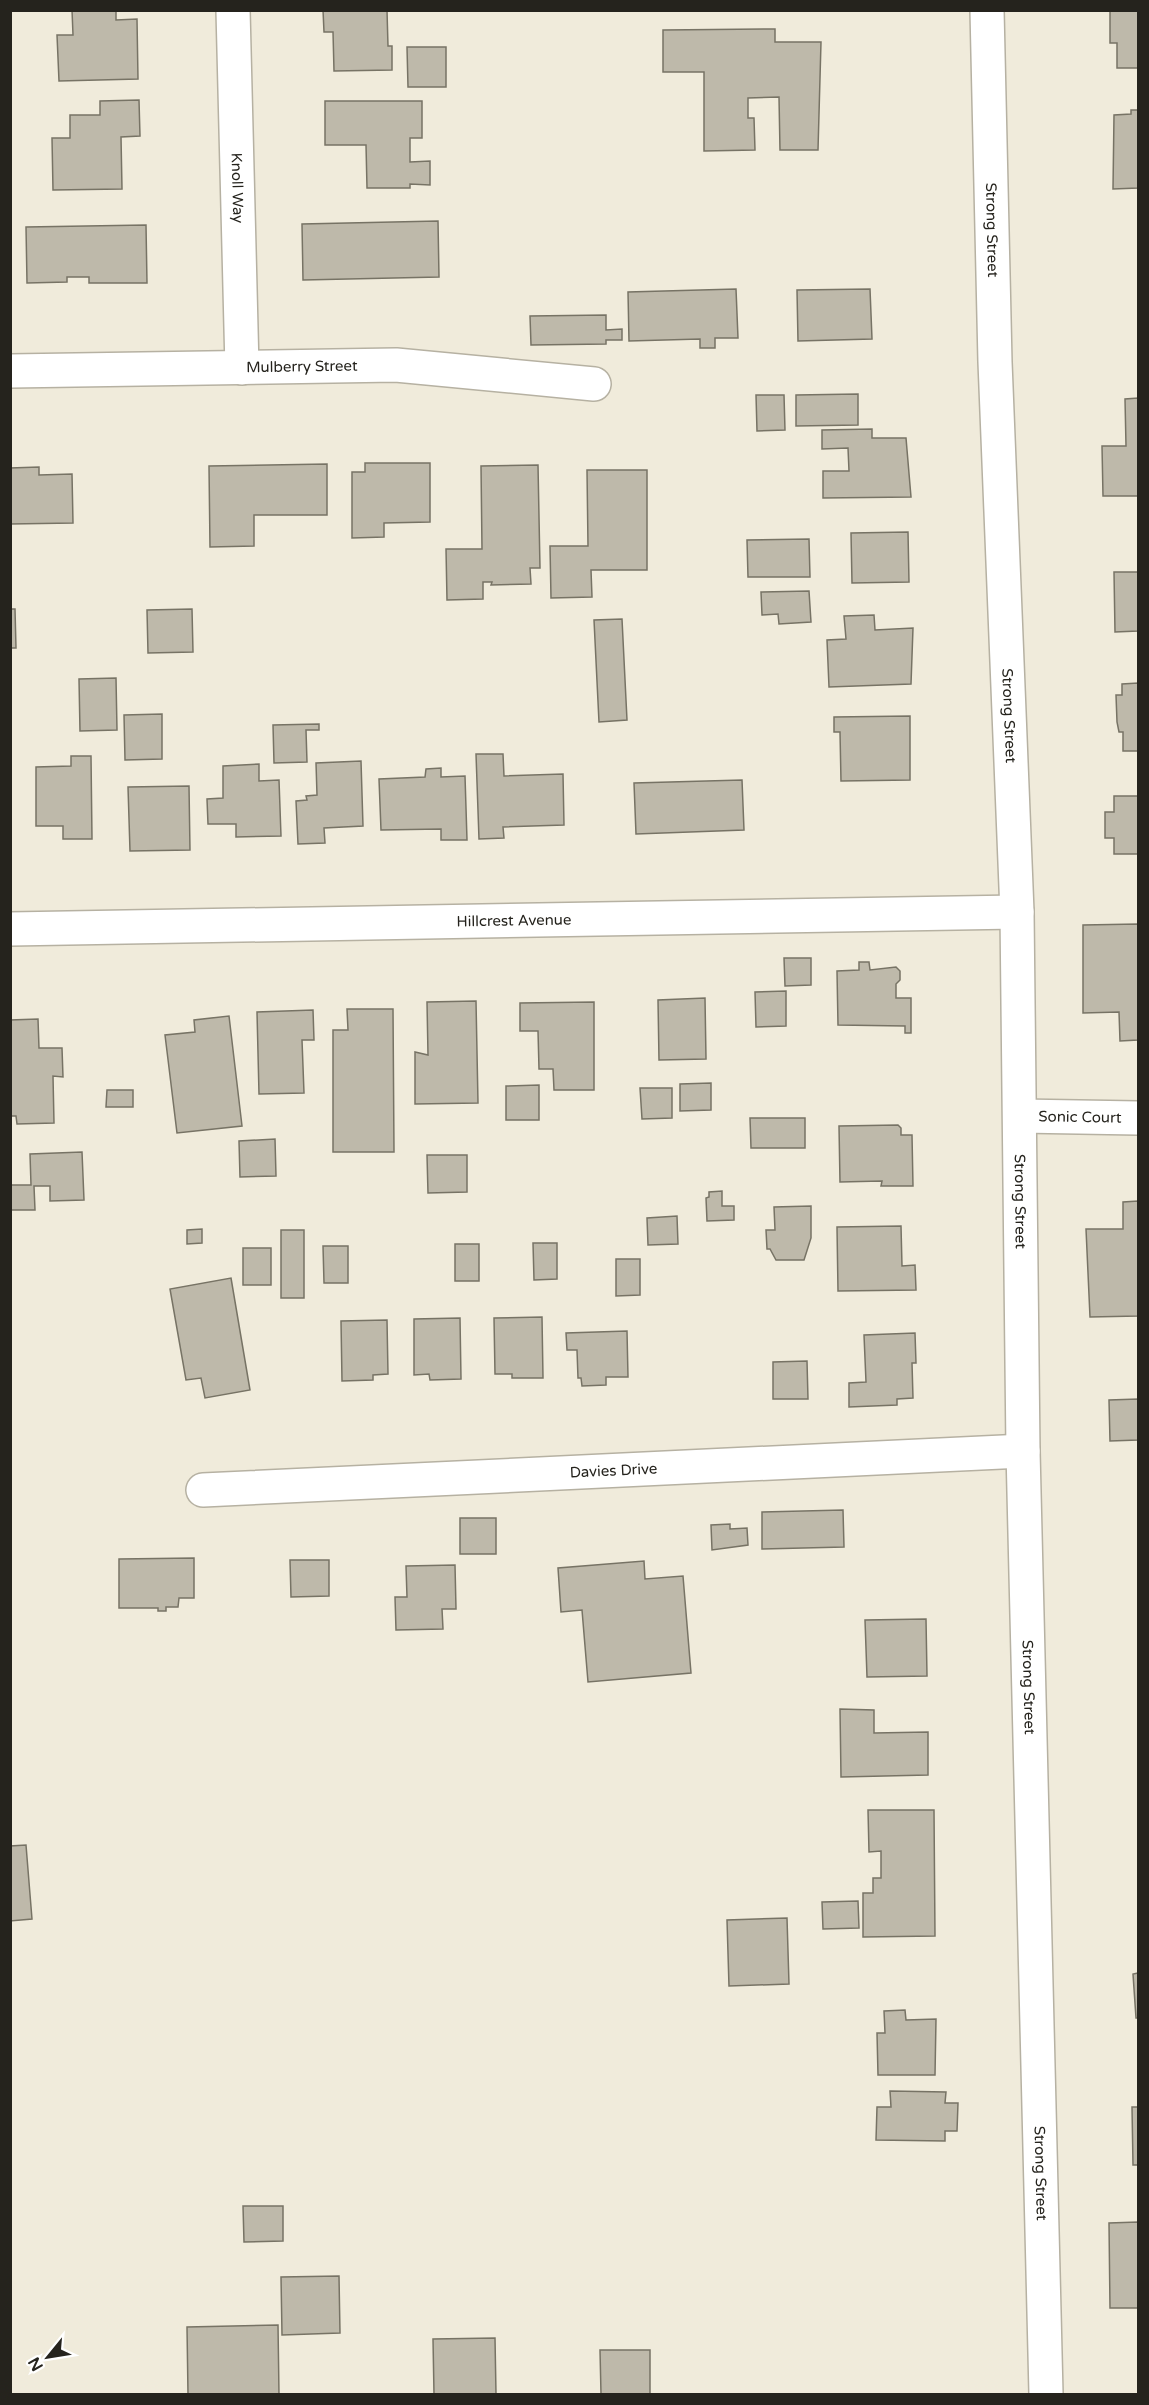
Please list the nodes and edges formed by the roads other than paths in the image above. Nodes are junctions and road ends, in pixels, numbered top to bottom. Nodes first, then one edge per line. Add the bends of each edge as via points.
1 (233, 10) edge
2 (987, 10) edge
3 (242, 368) junction
4 (10, 371) edge
5 (594, 384) dead end
6 (1017, 912) junction
7 (10, 929) edge
8 (1020, 1116) junction
9 (1138, 1118) edge
10 (1023, 1451) junction
11 (203, 1490) dead end
12 (1046, 2394) edge

1 - 3 street, Knoll Way
2 - 6 street, Strong Street via 995,362
3 - 4 street, Mulberry Street
3 - 5 street, Mulberry Street via 396,365
6 - 7 street, Hillcrest Avenue
6 - 8 street, Strong Street
8 - 9 street, Sonic Court
8 - 10 street, Strong Street
10 - 11 street, Davies Drive
10 - 12 street, Strong Street

